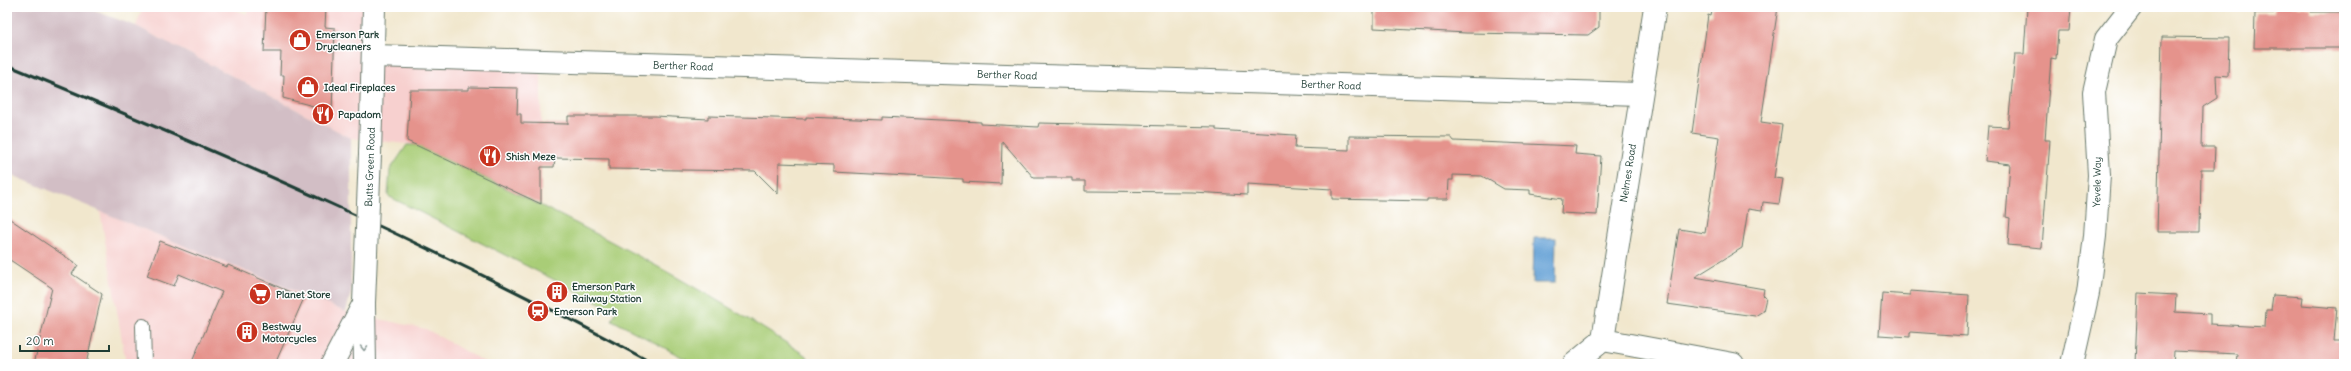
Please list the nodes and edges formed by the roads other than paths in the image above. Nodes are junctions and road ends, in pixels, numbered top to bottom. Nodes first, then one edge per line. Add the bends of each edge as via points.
1 (374, 7) edge
2 (1655, 7) edge
3 (2131, 7) edge
4 (374, 56) junction
5 (1640, 94) junction
6 (364, 303) junction
7 (143, 326) dead end
8 (1603, 340) junction
9 (144, 364) edge
10 (332, 364) edge
11 (364, 364) edge
12 (1574, 364) edge
13 (1733, 364) edge
14 (2072, 364) edge

1 - 4 street, Butts Green Road
2 - 5 street, Nelmes Road
3 - 14 street, Yevele Way via 2106,39 2094,92 2099,175 2095,236 2088,293
4 - 5 street, Berther Road
4 - 6 street, Butts Green Road, bridge
5 - 8 street, Nelmes Road
6 - 10 street
6 -> 11 street, Butts Green Road
7 - 9 lane
8 - 12 street
8 - 13 street

